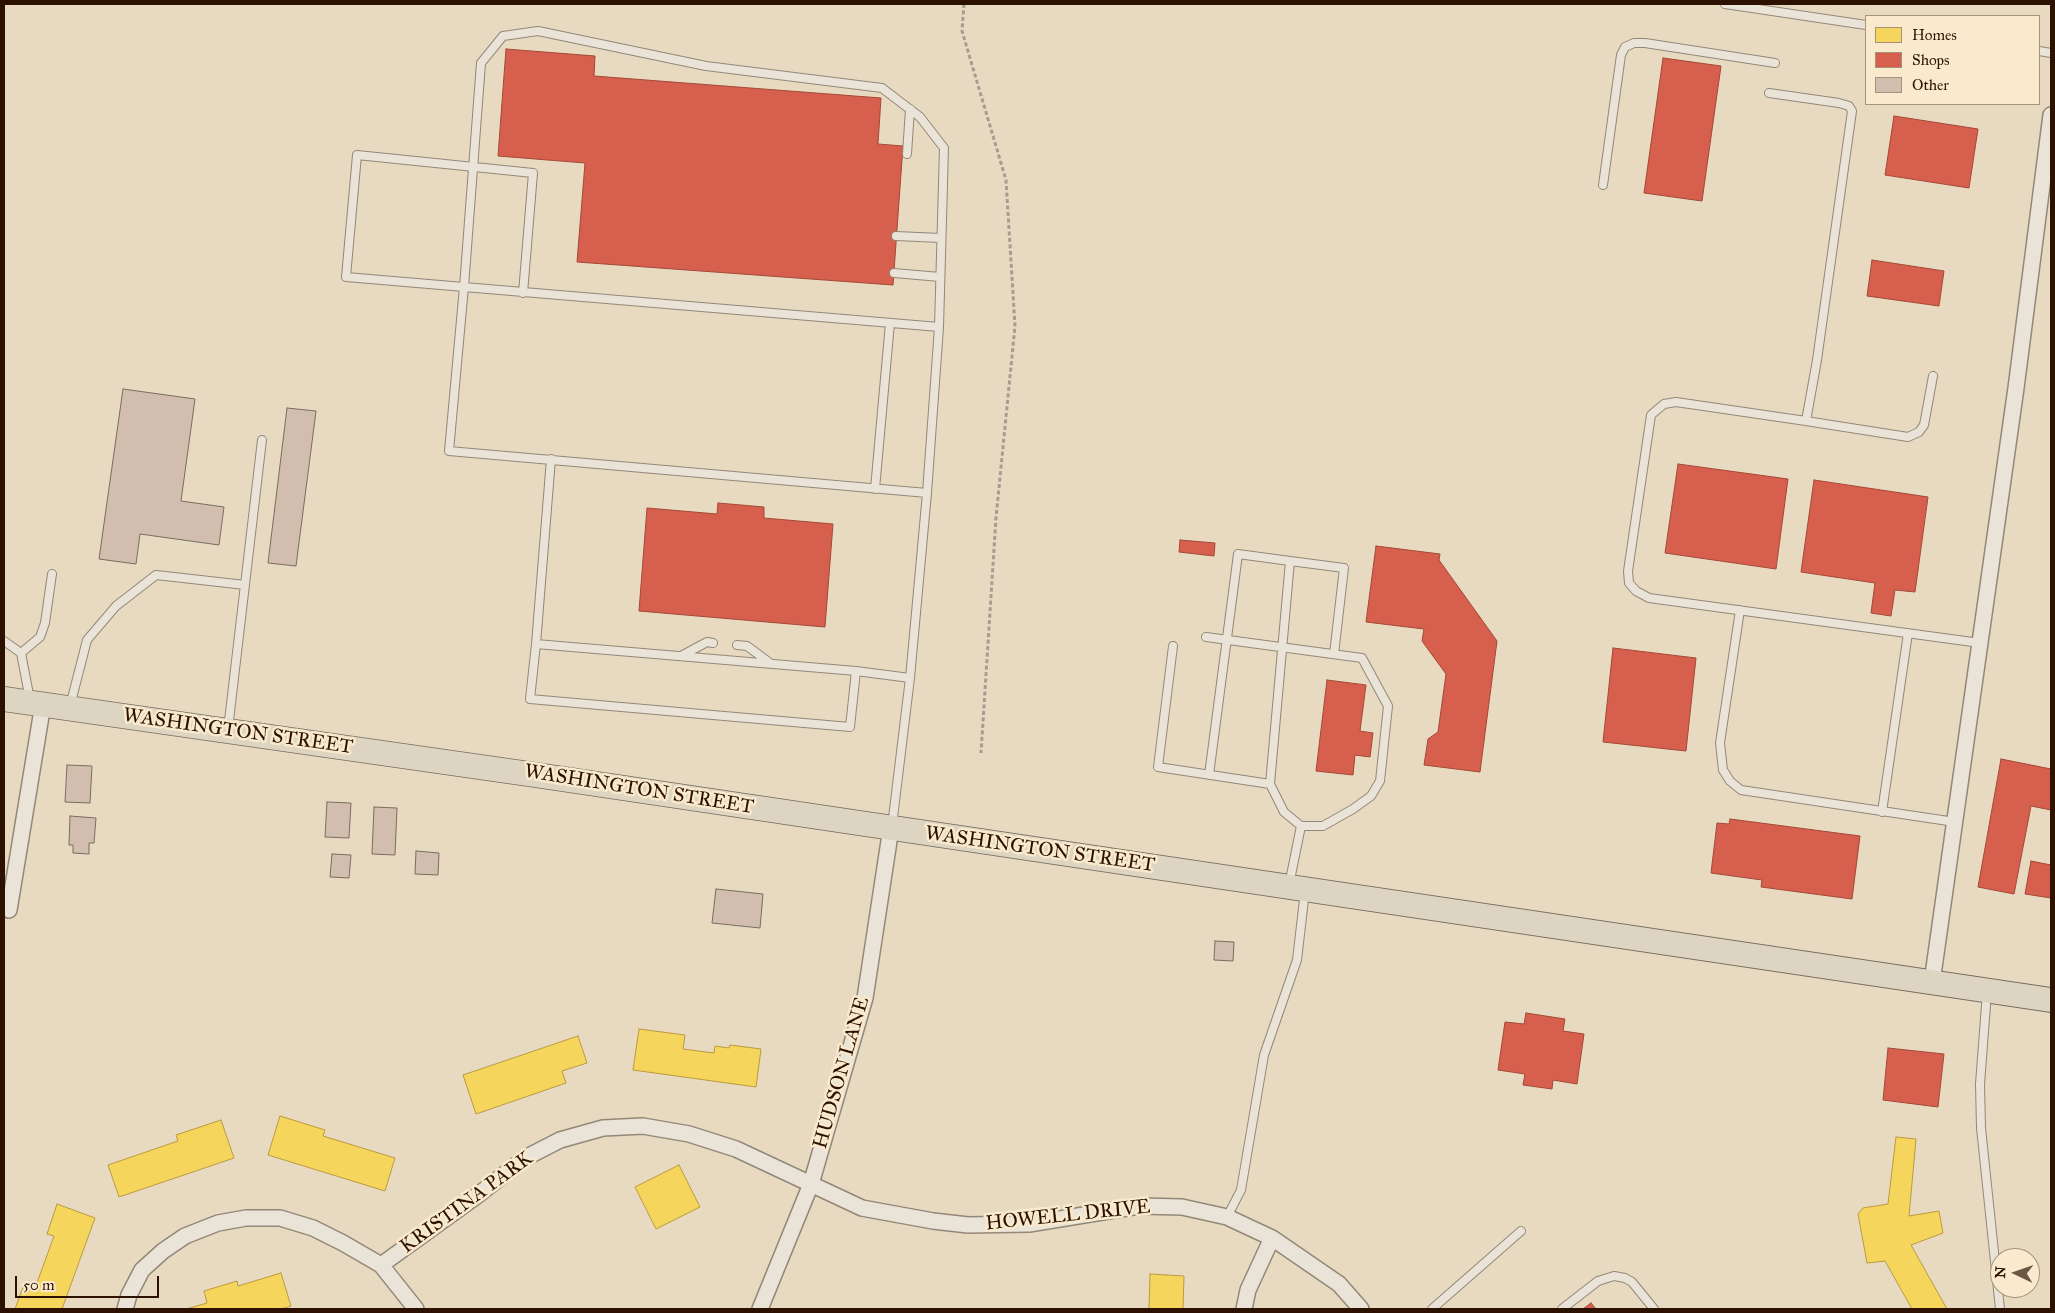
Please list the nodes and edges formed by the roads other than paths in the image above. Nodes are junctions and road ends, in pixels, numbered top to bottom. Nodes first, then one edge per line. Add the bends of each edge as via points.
1 (1725, 4) edge
2 (1785, 4) edge
3 (1783, 12) junction
4 (1865, 25) edge
5 (1774, 63) dead end
6 (1770, 93) dead end
7 (910, 109) junction
8 (2051, 115) edge
9 (907, 154) dead end
10 (472, 166) junction
11 (1603, 185) dead end
12 (896, 236) dead end
13 (941, 238) junction
14 (894, 273) dead end
15 (940, 277) junction
16 (464, 287) junction
17 (523, 293) junction
18 (890, 323) junction
19 (939, 327) junction
20 (1933, 376) dead end
21 (1806, 421) junction
22 (262, 440) dead end
23 (552, 460) junction
24 (875, 489) junction
25 (927, 492) junction
26 (1290, 561) junction
27 (52, 574) dead end
28 (245, 586) junction
29 (1740, 610) junction
30 (1908, 633) junction
31 (1206, 637) dead end
32 (1227, 640) junction
33 (4, 641) edge
34 (713, 643) dead end
35 (1980, 643) junction
36 (536, 644) junction
37 (737, 645) dead end
38 (1174, 646) dead end
39 (1283, 648) junction
40 (21, 653) junction
41 (1334, 654) junction
42 (680, 656) junction
43 (771, 664) junction
44 (856, 671) junction
45 (910, 678) junction
46 (4, 699) edge
47 (36, 703) junction
48 (70, 708) junction
49 (228, 731) junction
50 (1210, 775) junction
51 (1270, 784) junction
52 (1882, 812) junction
53 (1955, 822) junction
54 (1301, 826) junction
55 (891, 828) junction
56 (1289, 887) junction
57 (9, 910) dead end
58 (1932, 982) junction
59 (1987, 990) junction
60 (2051, 1000) edge
61 (811, 1184) junction
62 (1227, 1218) junction
63 (1520, 1231) dead end
64 (1272, 1238) junction
65 (381, 1265) junction
66 (125, 1309) edge
67 (416, 1309) edge
68 (760, 1309) edge
69 (1244, 1309) edge
70 (1361, 1309) edge
71 (1432, 1309) edge
72 (1562, 1309) edge
73 (1654, 1309) edge
74 (2000, 1309) edge

1 - 3 lane
2 - 3 lane
3 - 4 lane
5 - 11 lane via 1645,43 1625,47 1621,55
6 - 21 lane via 1839,103 1849,106 1852,111
7 - 9 lane
7 - 10 lane via 882,88 706,66 538,31 503,36 481,63
7 - 13 lane via 944,148
8 - 35 street
10 - 16 lane
10 - 16 lane via 357,155 346,277
10 - 17 lane via 533,173
12 - 13 lane
13 - 15 lane
14 - 15 lane
15 - 19 lane
16 - 17 lane
16 - 23 lane via 449,451
17 - 18 lane
18 - 19 lane
18 - 24 lane
19 - 25 lane
20 - 21 lane via 1924,425 1919,432 1908,437
21 - 29 lane via 1676,402 1664,404 1651,415 1628,570 1629,583 1649,598
22 - 28 lane
23 - 24 lane
23 - 36 lane
24 - 25 lane
25 - 45 lane
26 - 32 lane via 1238,554
26 - 39 lane
26 - 41 lane via 1344,568
27 - 40 lane via 40,637
28 - 48 lane via 156,575 116,606 87,640
28 - 49 lane
29 - 30 lane
29 - 52 lane via 1720,743 1723,770 1730,781 1741,790
30 - 35 lane
30 - 52 lane
31 - 32 lane
32 - 39 lane
32 - 50 lane
33 - 40 lane
34 - 42 lane via 707,642
35 - 53 street
36 - 42 lane
36 - 44 lane via 530,699 850,727
37 - 43 lane via 747,646
38 - 50 lane via 1158,767
39 - 41 lane
39 - 51 lane
40 - 47 lane
41 - 54 lane via 1362,658 1388,706 1380,781 1371,796 1331,822 1323,826
42 - 43 lane
43 - 44 lane
44 - 45 lane
45 - 55 lane
46 - 47 main road, WASHINGTON STREET
47 - 48 main road, WASHINGTON STREET
47 - 57 street
48 - 49 main road, WASHINGTON STREET
49 - 55 main road, WASHINGTON STREET
50 - 51 lane
51 - 54 lane via 1284,812
52 - 53 lane
53 - 58 street
54 - 56 lane
55 - 56 main road, WASHINGTON STREET
55 - 61 street, HUDSON LANE via 864,998
56 - 58 main road, WASHINGTON STREET
56 - 62 lane via 1297,960 1264,1055 1241,1190
58 - 59 main road, WASHINGTON STREET
59 - 60 main road, WASHINGTON STREET
59 - 74 lane via 1980,1084 1981,1128
61 - 62 street, HOWELL DRIVE via 862,1208 933,1222 968,1225 1029,1224 1139,1206 1182,1207
61 - 65 street, KRISTINA PARK via 736,1149 689,1134 643,1126 603,1128 560,1140 525,1158
61 - 68 street, HUDSON LANE
62 - 64 street, HOWELL DRIVE
63 - 71 lane
64 - 69 street via 1248,1290
64 - 70 street, HOWELL DRIVE via 1339,1284
65 - 66 street via 313,1228 280,1218 246,1218 218,1223 185,1236 163,1251 142,1270
65 - 67 street
72 - 73 lane via 1598,1280 1614,1276 1632,1282

